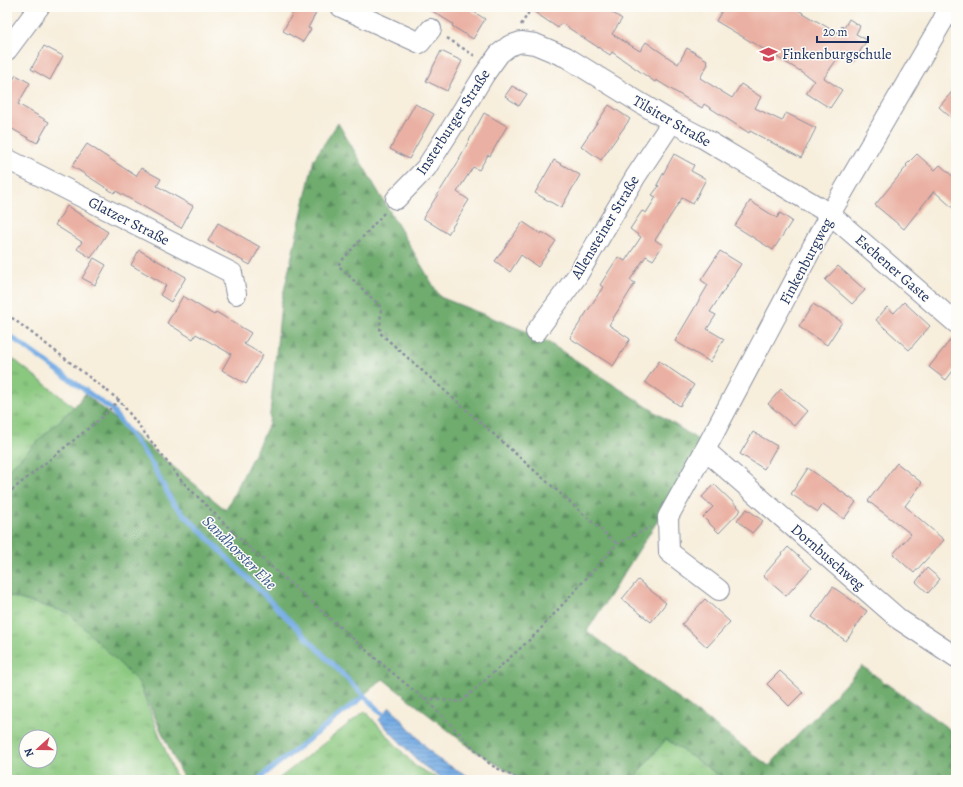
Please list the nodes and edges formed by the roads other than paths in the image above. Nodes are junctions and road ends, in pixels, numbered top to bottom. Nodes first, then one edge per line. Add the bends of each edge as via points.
1 (39, 7) edge
2 (341, 7) edge
3 (949, 7) edge
4 (431, 29) road end
5 (509, 46) joint
6 (7, 50) edge
7 (672, 122) junction
8 (7, 159) edge
9 (396, 199) road end
10 (830, 214) junction
11 (236, 294) dead end
12 (956, 322) edge
13 (536, 332) dead end
14 (705, 450) junction
15 (719, 590) dead end
16 (956, 657) edge

1 - 6 street
2 - 4 street via 420,43
3 - 10 street, Finkenburgweg
5 - 7 street, Tilsiter Straße via 521,42 535,44 566,57
5 - 9 street, Insterburger Straße via 491,65 426,168
7 - 10 street, Tilsiter Straße via 704,138
7 - 13 street, Allensteiner Straße via 636,176 577,276
8 - 11 street, Glatzer Straße via 232,273
10 - 12 street, Eschener Gaste
10 - 14 street, Finkenburgweg
14 - 15 street, Finkenburgweg via 668,517 669,552
14 - 16 street, Dornbuschweg via 900,620

